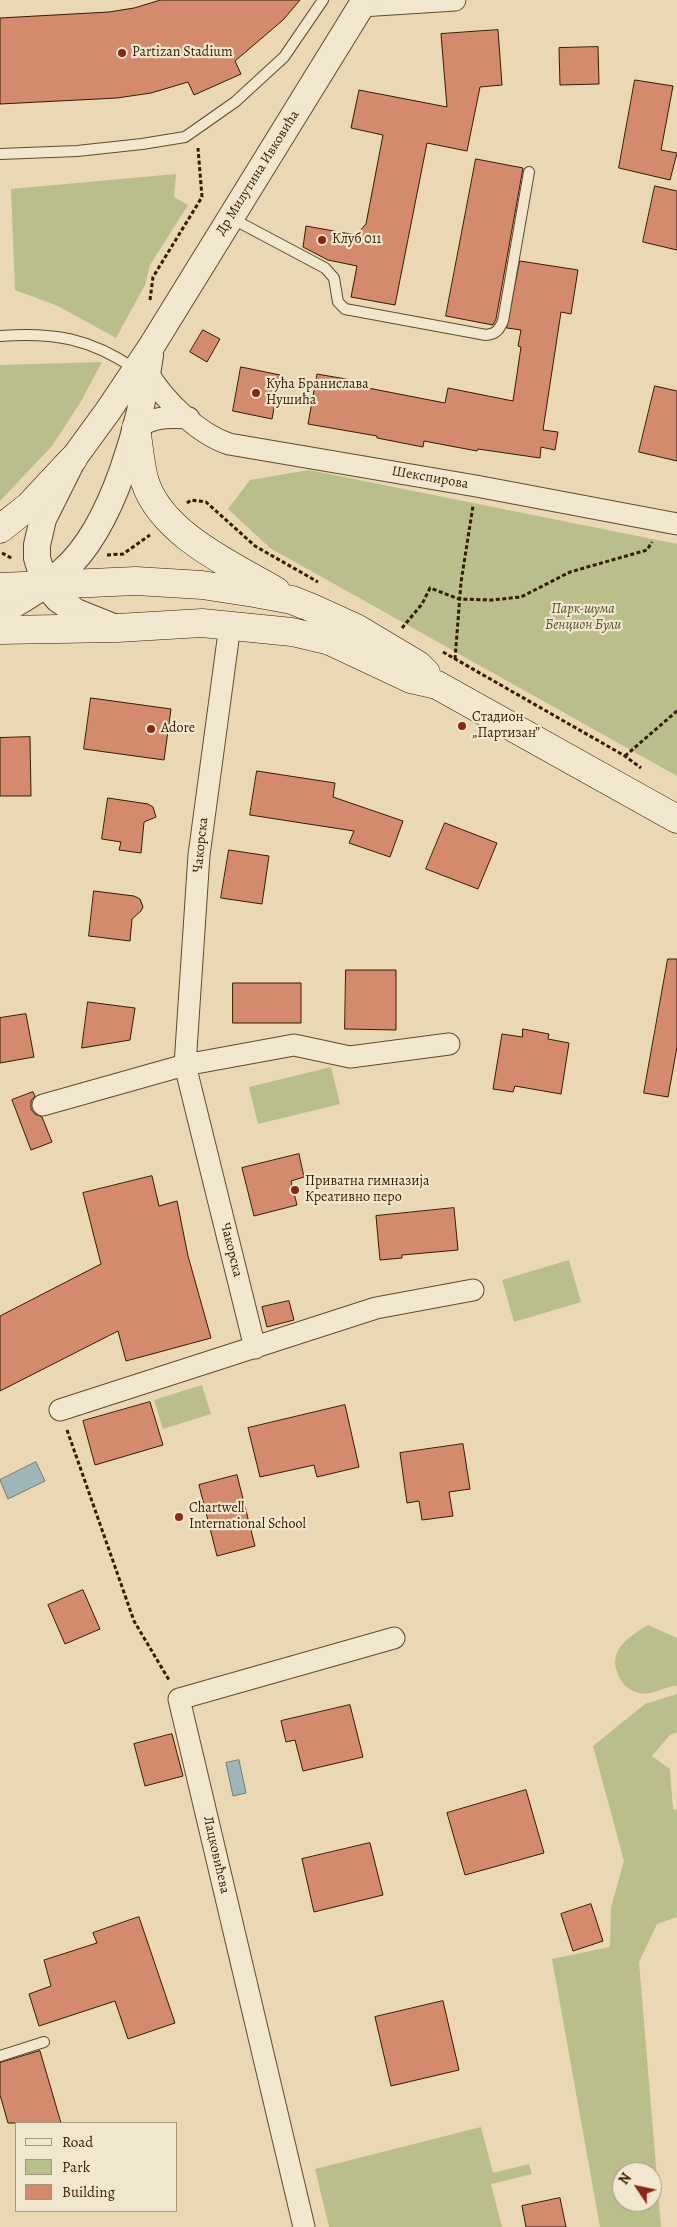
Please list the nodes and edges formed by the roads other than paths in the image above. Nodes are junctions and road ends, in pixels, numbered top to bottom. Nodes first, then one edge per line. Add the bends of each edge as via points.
1 (323, 0) edge
2 (455, 0) edge
3 (363, 3) edge
4 (0, 154) edge
5 (529, 172) dead end
6 (230, 218) junction
7 (0, 336) edge
8 (142, 372) junction
9 (189, 418) junction
10 (136, 428) junction
11 (73, 459) junction
12 (668, 523) edge
13 (0, 529) edge
14 (45, 584) junction
15 (0, 587) edge
16 (292, 600) junction
17 (0, 613) edge
18 (230, 625) junction
19 (117, 628) junction
20 (0, 630) edge
21 (437, 686) junction
22 (677, 819) edge
23 (449, 1044) dead end
24 (185, 1065) junction
25 (43, 1105) dead end
26 (473, 1290) dead end
27 (255, 1348) junction
28 (60, 1410) road end
29 (394, 1638) dead end
30 (44, 2042) dead end
31 (0, 2056) edge
32 (304, 2227) edge

1 - 4 lane via 284,57 235,102 186,137 77,151
2 - 3 street
3 - 6 street, Др Милутина Ивковића
5 - 6 lane via 503,321 494,334 345,309 338,302 334,278 324,268
6 - 8 street, Др Милутина Ивковића via 151,347
7 - 8 lane via 38,334 66,337 103,350
8 - 9 street, Шекспирова
8 - 10 street, Др Милутина Ивковића
8 - 11 street, Др Милутина Ивковића
9 - 10 street via 162,417
9 - 12 street, Шекспирова via 207,434 229,444
10 - 14 street, Др Милутина Ивковића via 116,487 100,520 68,566
10 - 16 main road via 145,482 167,519 220,558
11 - 13 main road via 29,506
11 - 14 street, Др Милутина Ивковића via 41,525 37,545
14 - 15 main road
14 - 16 main road via 136,581 202,585
14 - 17 street, Др Милутина Ивковића
14 - 19 street, Др Милутина Ивковића via 76,612
16 - 21 main road via 352,626 391,648 418,665
18 - 19 main road via 202,623
18 - 21 main road via 292,632 330,641 411,678
18 - 24 street, Чакорска via 199,855
19 - 20 main road
21 - 22 main road
23 - 24 street via 350,1058 294,1045
24 - 25 street
24 - 27 street, Чакорска
26 - 27 street via 376,1308
27 - 28 street
29 - 32 street, Лацковићева via 180,1700
30 - 31 lane

